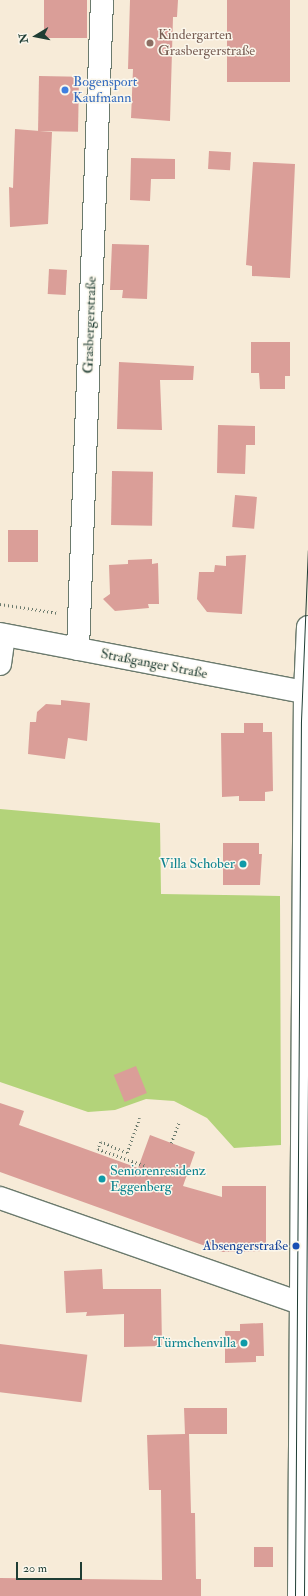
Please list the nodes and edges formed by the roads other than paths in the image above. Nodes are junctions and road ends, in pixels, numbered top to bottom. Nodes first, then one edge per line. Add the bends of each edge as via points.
1 (102, 0) edge
2 (308, 627) edge
3 (2, 635) edge
4 (78, 649) junction
5 (0, 664) edge
6 (307, 693) edge
7 (0, 1198) edge
8 (304, 1304) edge
9 (299, 1596) edge

1 - 4 street, Grasbergerstraße
2 - 6 street
3 - 4 street, Straßganger Straße
3 - 5 street
4 - 6 street, Straßganger Straße
6 - 8 street
7 - 8 street
8 - 9 street

